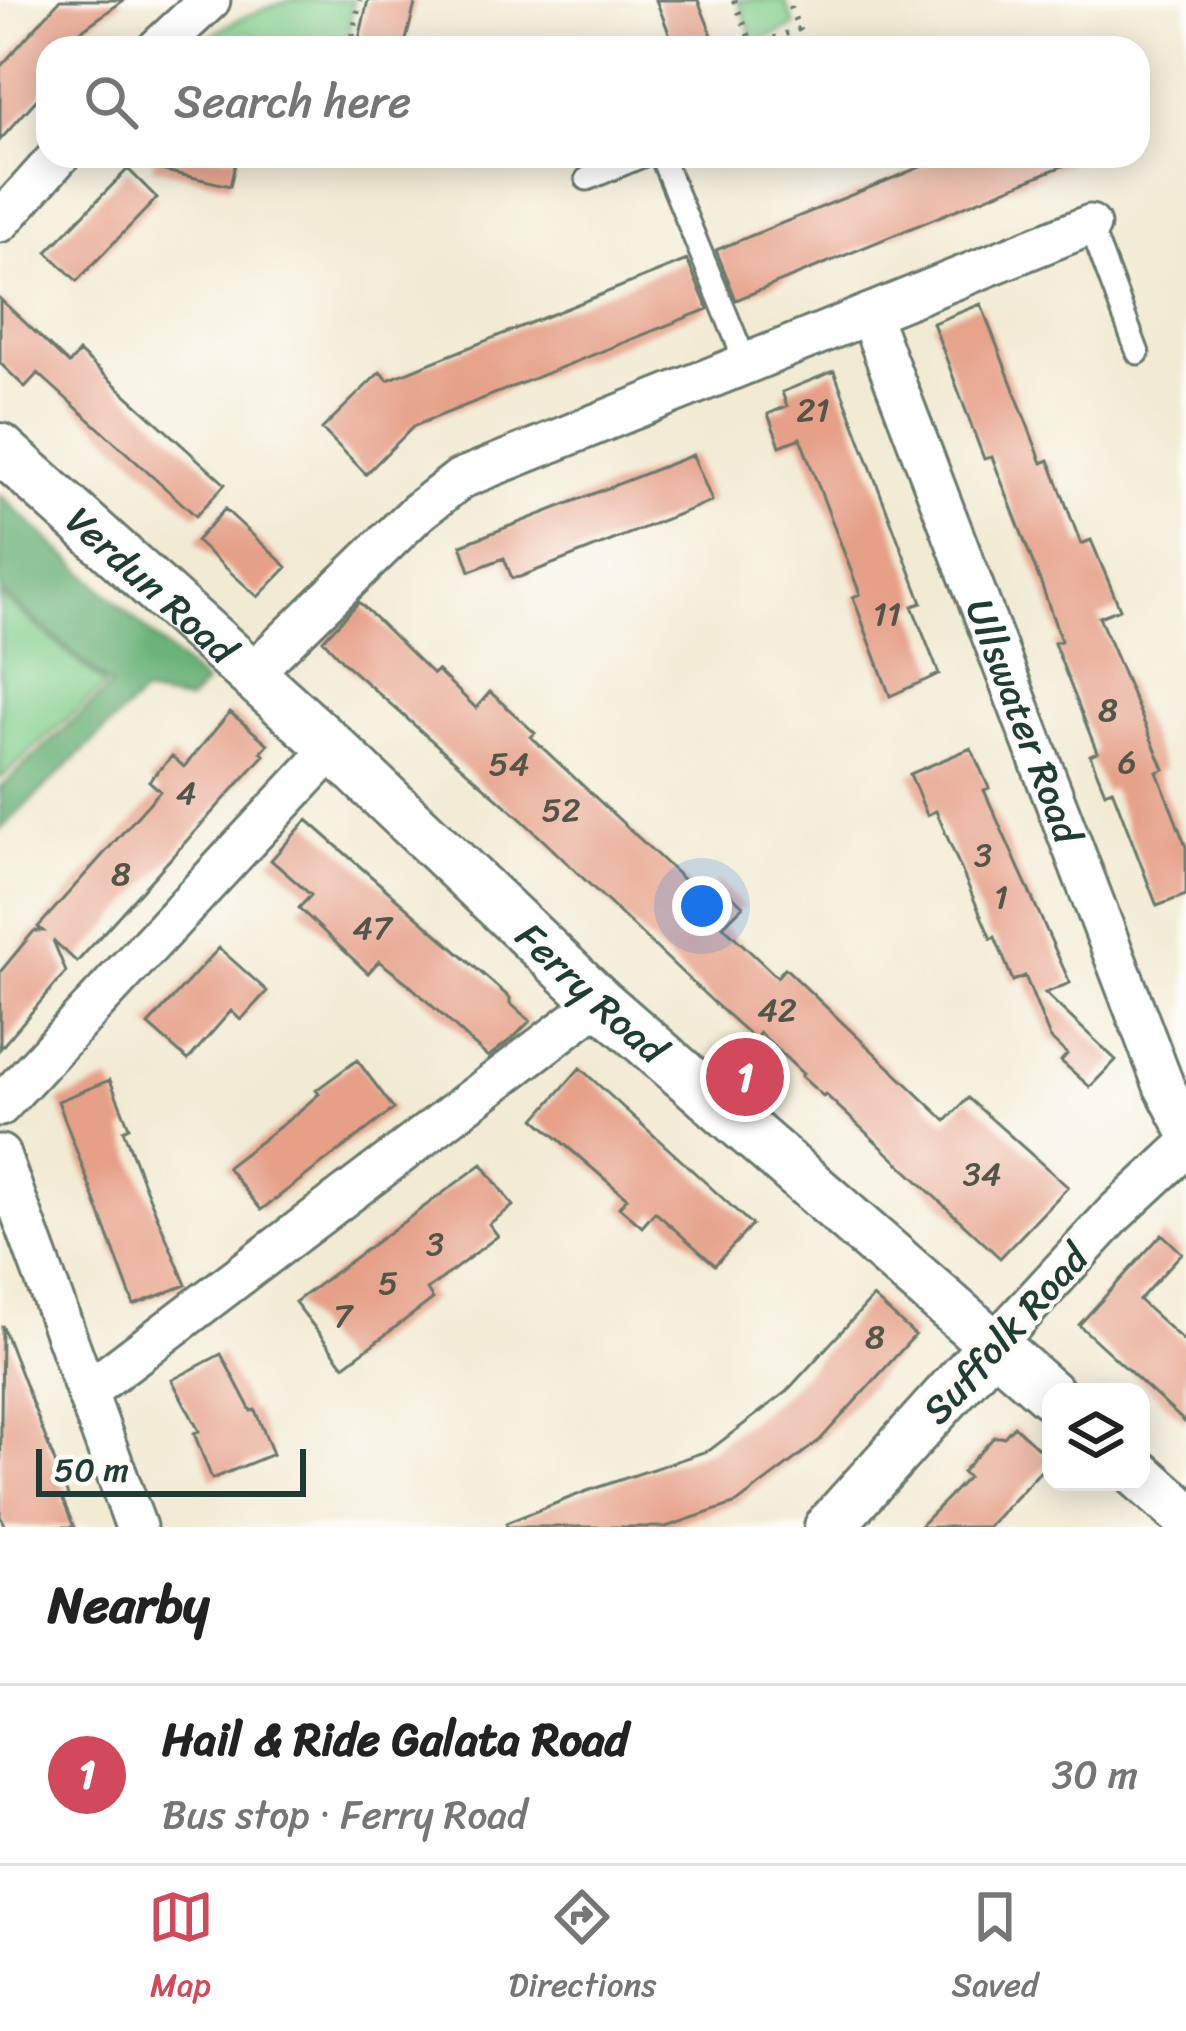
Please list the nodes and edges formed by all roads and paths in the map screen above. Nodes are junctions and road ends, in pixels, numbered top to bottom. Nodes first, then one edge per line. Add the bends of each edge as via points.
1 (210, 0) edge
2 (361, 0) edge
3 (734, 0) edge
4 (788, 0) edge
5 (171, 36) edge
6 (353, 36) edge
7 (749, 36) edge
8 (780, 36) edge
9 (48, 168) edge
10 (613, 168) edge
11 (666, 168) edge
12 (587, 179) dead end
13 (0, 222) edge
14 (1090, 225) joint
15 (869, 314) junction
16 (1138, 352) dead end
17 (746, 363) junction
18 (0, 448) edge
19 (252, 674) junction
20 (333, 748) junction
21 (601, 1002) junction
22 (0, 1106) edge
23 (1186, 1128) edge
24 (1186, 1147) edge
25 (0, 1155) edge
26 (994, 1344) junction
27 (1042, 1387) edge
28 (88, 1391) junction
29 (1150, 1484) edge
30 (1186, 1516) edge
31 (136, 1527) edge
32 (829, 1527) edge

1 - 5 street
2 - 6 path
3 - 7 path
4 - 8 path via 799,29
9 - 13 street
10 - 12 lane
11 - 17 lane
14 - 15 street
14 - 16 lane
15 - 17 street
15 - 23 street, Ullswater Road
17 - 19 street via 460,479
18 - 19 street, Verdun Road
19 - 20 street, Ferry Road
20 - 21 street, Ferry Road
20 - 22 street
21 - 26 street, Ferry Road
21 - 28 street
24 - 26 street, Suffolk Road
25 - 28 street
26 - 27 street, Ferry Road
26 - 32 street, Suffolk Road
28 - 31 street
29 - 30 street

